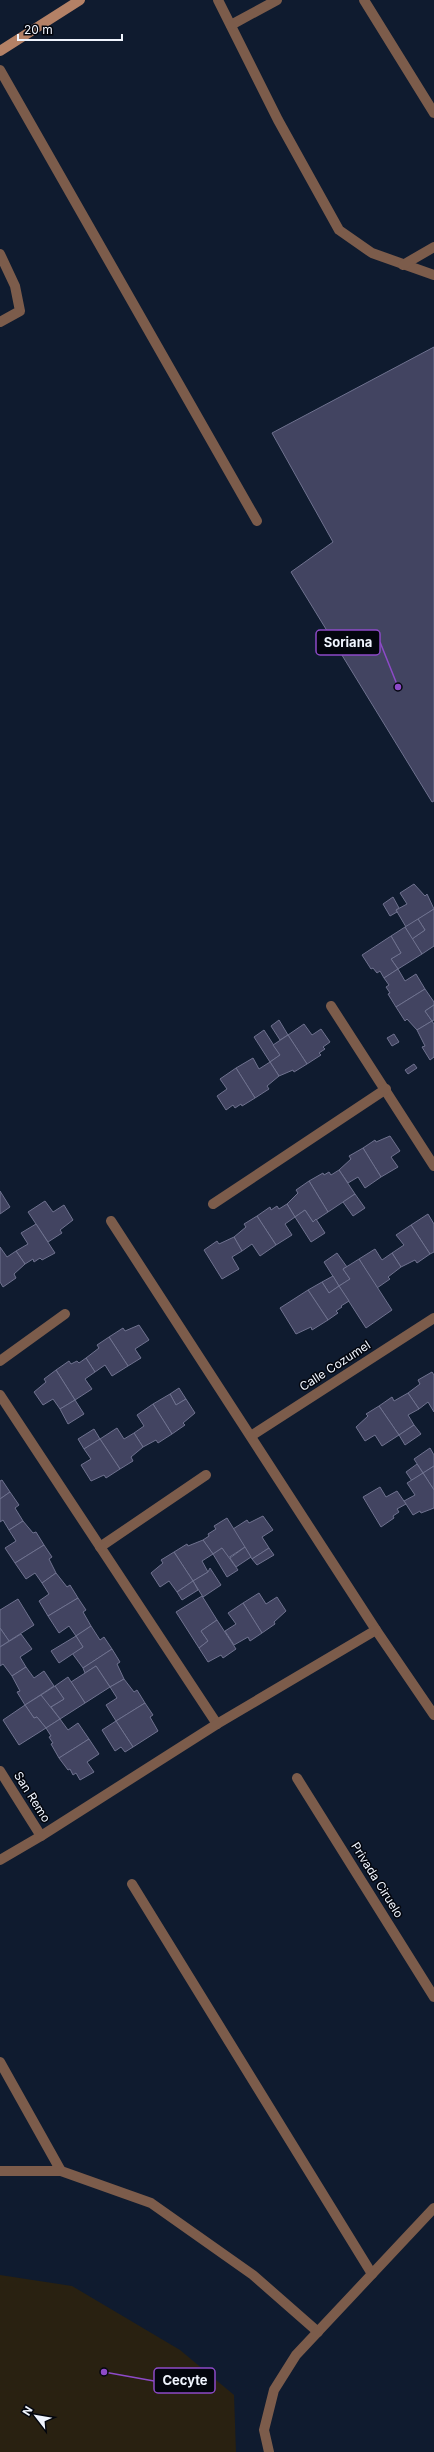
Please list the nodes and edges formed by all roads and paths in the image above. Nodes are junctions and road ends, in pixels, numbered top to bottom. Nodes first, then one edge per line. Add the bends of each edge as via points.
1 (80, 0) edge
2 (218, 0) edge
3 (277, 0) edge
4 (364, 0) edge
5 (231, 25) junction
6 (0, 51) edge
7 (0, 70) edge
8 (434, 113) edge
9 (434, 247) edge
10 (0, 254) edge
11 (403, 265) junction
12 (434, 275) edge
13 (0, 322) edge
14 (257, 521) dead end
15 (331, 1006) dead end
16 (386, 1089) junction
17 (434, 1166) edge
18 (213, 1204) dead end
19 (111, 1221) dead end
20 (65, 1314) dead end
21 (434, 1318) edge
22 (0, 1361) edge
23 (0, 1395) edge
24 (251, 1436) junction
25 (206, 1475) dead end
26 (100, 1547) junction
27 (376, 1630) junction
28 (434, 1715) edge
29 (217, 1724) junction
30 (0, 1771) edge
31 (297, 1778) dead end
32 (41, 1836) junction
33 (0, 1860) edge
34 (132, 1884) dead end
35 (434, 1997) edge
36 (0, 2062) edge
37 (0, 2171) edge
38 (61, 2171) junction
39 (434, 2208) edge
40 (372, 2274) junction
41 (318, 2332) junction
42 (269, 2452) edge

1 - 6 street
2 - 5 street
3 - 5 street
4 - 8 street
5 - 11 street via 278,120 339,230 372,253
7 - 14 street
9 - 11 street
10 - 13 street via 15,286 20,311
11 - 12 street
15 - 16 street
16 - 17 street
16 - 18 street
19 - 24 street
20 - 22 street
21 - 24 street, Calle Cozumel
23 - 26 street
24 - 27 street
25 - 26 street
26 - 29 street
27 - 28 street
27 - 29 street
29 - 32 street
30 - 32 street, San Remo
31 - 35 street, Privada Ciruelo
32 - 33 street
34 - 40 street
36 - 38 street
37 - 38 street
38 - 41 street via 151,2203 253,2275
39 - 40 street
40 - 41 street
41 - 42 street via 296,2354 274,2390 264,2430

